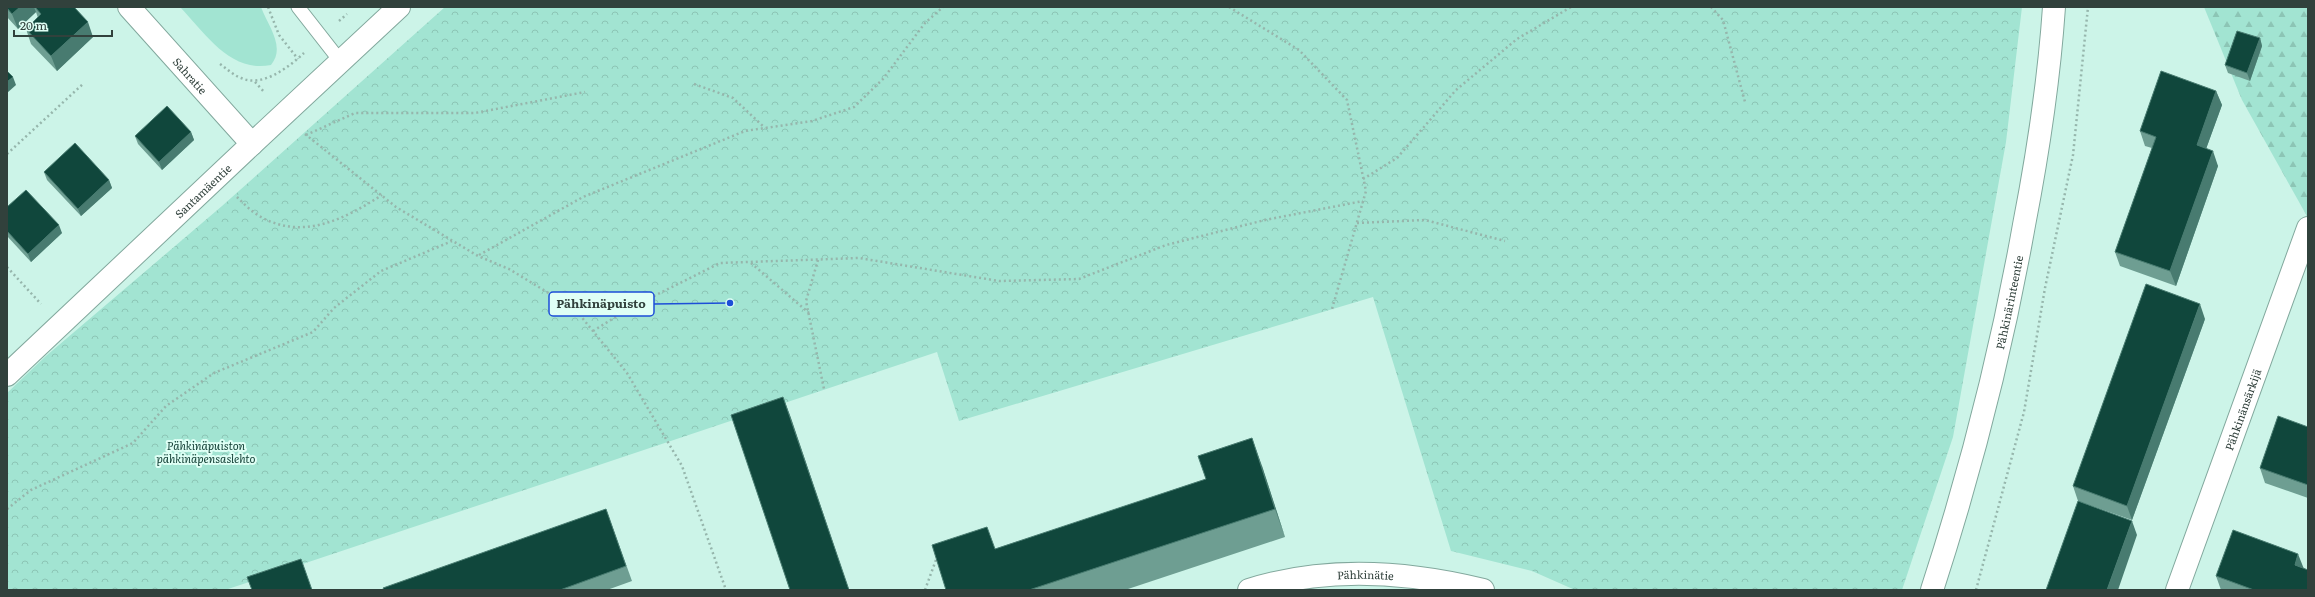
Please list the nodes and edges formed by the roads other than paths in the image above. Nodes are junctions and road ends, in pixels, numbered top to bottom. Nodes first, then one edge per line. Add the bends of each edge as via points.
1 (129, 7) edge
2 (298, 7) edge
3 (399, 7) edge
4 (2054, 7) edge
5 (341, 62) junction
6 (252, 144) junction
7 (2308, 228) edge
8 (7, 375) edge
9 (1249, 590) edge
10 (1483, 590) edge
11 (1932, 590) edge
12 (2177, 590) edge

1 - 6 street, Sahratie
2 - 5 lane
3 - 5 street, Santamäentie
4 - 11 street, Pähkinärinteentie via 2039,146 2015,277 1989,398 1959,507
5 - 6 street, Santamäentie
6 - 8 street, Santamäentie
7 - 12 street, Pähkinänsärkijä
9 - 10 street, Pähkinätie via 1316,576 1364,573 1412,576

